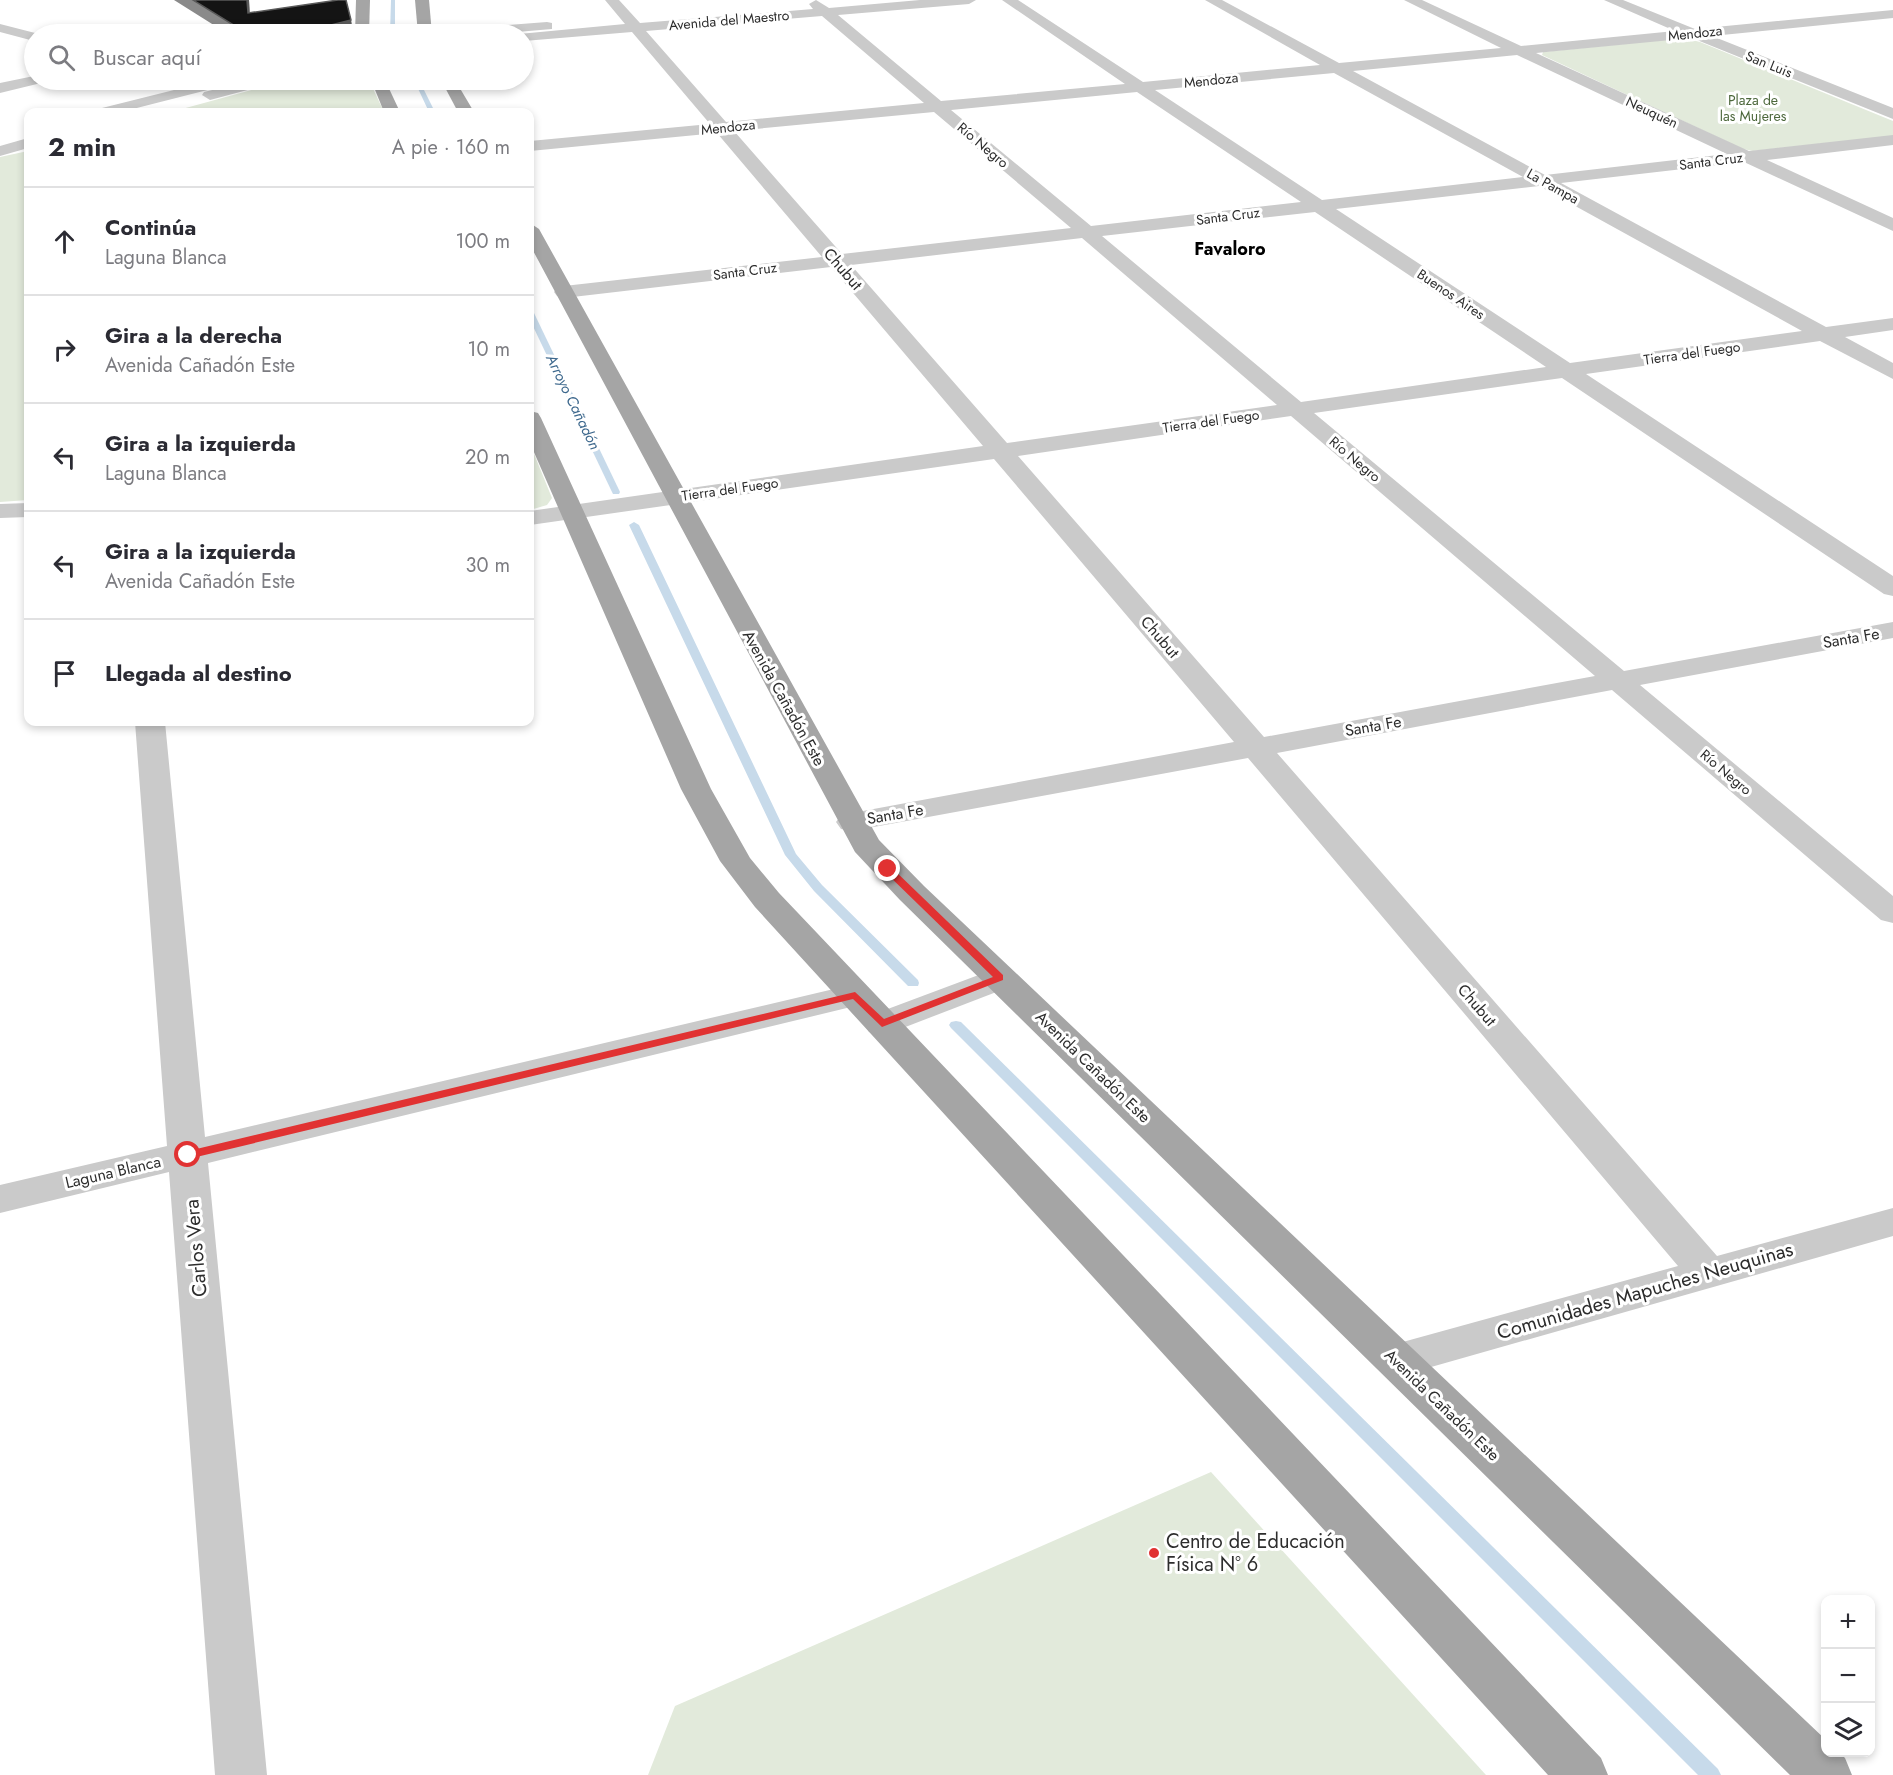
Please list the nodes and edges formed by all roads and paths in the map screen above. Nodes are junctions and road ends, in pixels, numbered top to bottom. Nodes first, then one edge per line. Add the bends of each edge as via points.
1 (363, 0) edge
2 (422, 0) edge
3 (612, 0) edge
4 (869, 0) edge
5 (969, 0) edge
6 (1009, 0) edge
7 (1212, 0) edge
8 (1411, 0) edge
9 (1611, 0) edge
10 (1830, 7) dead end
11 (821, 8) junction
12 (1893, 14) edge
13 (1859, 18) junction
14 (362, 24) edge
15 (424, 24) edge
16 (632, 24) junction
17 (534, 29) edge
18 (3, 30) edge
19 (1893, 30) edge
20 (1694, 34) junction
21 (24, 35) edge
22 (534, 36) edge
23 (1519, 50) junction
24 (1337, 68) junction
25 (24, 83) edge
26 (1140, 87) junction
27 (0, 88) edge
28 (189, 90) edge
29 (212, 90) edge
30 (382, 90) edge
31 (454, 90) edge
32 (938, 107) junction
33 (119, 108) edge
34 (156, 108) edge
35 (390, 108) edge
36 (464, 108) edge
37 (1893, 114) edge
38 (722, 128) junction
39 (24, 133) edge
40 (0, 140) edge
41 (1893, 140) edge
42 (24, 144) edge
43 (534, 146) edge
44 (0, 151) edge
45 (1747, 156) junction
46 (1542, 180) junction
47 (1318, 206) junction
48 (1893, 225) edge
49 (1086, 232) junction
50 (534, 236) edge
51 (836, 261) junction
52 (564, 292) junction
53 (1893, 324) edge
54 (1823, 334) junction
55 (1566, 371) junction
56 (1893, 372) edge
57 (1296, 409) junction
58 (534, 427) edge
59 (999, 451) junction
60 (675, 497) junction
61 (24, 510) edge
62 (0, 511) edge
63 (572, 513) junction
64 (534, 518) edge
65 (1893, 588) edge
66 (1893, 630) edge
67 (1617, 681) junction
68 (150, 726) edge
69 (1255, 748) junction
70 (852, 822) junction
71 (1893, 913) edge
72 (1000, 978) junction
73 (855, 995) junction
74 (882, 1024) junction
75 (188, 1155) junction
76 (0, 1199) edge
77 (1893, 1222) edge
78 (1708, 1273) junction
79 (1396, 1360) junction
80 (241, 1775) edge
81 (1582, 1775) edge
82 (1826, 1775) edge

1 - 14 main road
2 - 15 main road
3 - 16 street, Chubut
4 - 11 street, Avenida del Maestro
5 - 11 street, Avenida del Maestro
6 - 26 street, Buenos Aires
7 - 24 street, La Pampa
8 - 23 street, Neuquén
9 - 20 street, San Luis
10 - 13 street
11 - 16 street, Avenida del Maestro
11 - 32 street, Río Negro
12 - 13 street, Mendoza
13 - 19 street
13 - 20 street, Mendoza
16 - 17 street, Avenida del Maestro
16 - 22 street, Avenida del Maestro
16 - 38 street, Chubut
18 - 21 street
20 - 23 street, Mendoza
20 - 37 street, San Luis
23 - 24 street, Mendoza
23 - 45 street, Neuquén
24 - 26 street, Mendoza
24 - 46 street, La Pampa
25 - 27 street
26 - 32 street, Mendoza
26 - 47 street, Buenos Aires
28 - 33 street
29 - 34 street
30 - 35 main road
31 - 36 main road
32 - 38 street, Mendoza
32 - 49 street, Río Negro
38 - 43 street, Mendoza
38 - 51 street, Chubut
39 - 40 street
41 - 45 street, Santa Cruz
42 - 44 street
45 - 46 street, Santa Cruz
45 - 48 street, Neuquén
46 - 47 street, Santa Cruz
46 - 54 street, La Pampa
47 - 49 street, Santa Cruz
47 - 55 street, Buenos Aires
49 - 51 street, Santa Cruz
49 - 57 street, Río Negro
50 - 52 main road, Avenida Cañadón Este
51 - 52 street, Santa Cruz
51 - 59 street, Chubut
52 - 60 main road, Avenida Cañadón Este
53 - 54 street, Tierra del Fuego
54 - 55 street, Tierra del Fuego
54 - 56 street, La Pampa
55 - 57 street, Tierra del Fuego
55 - 65 street, Buenos Aires
57 - 59 street, Tierra del Fuego
57 - 67 street, Río Negro
58 - 63 main road
59 - 60 street, Tierra del Fuego
59 - 69 street, Chubut
60 - 63 street, Tierra del Fuego
60 - 70 main road, Avenida Cañadón Este
61 - 62 street
63 - 64 street, Tierra del Fuego
63 - 73 main road via 696,789 725,842 767,900
66 - 67 street, Santa Fe
67 - 69 street, Santa Fe
67 - 71 street, Río Negro
68 - 75 street, Carlos Vera
69 - 70 street, Santa Fe
69 - 78 street, Chubut
70 - 72 main road, Avenida Cañadón Este via 888,869
72 - 74 street
72 - 79 main road, Avenida Cañadón Este
73 - 74 main road
73 - 75 street, Laguna Blanca
74 - 81 main road
75 - 76 street, Laguna Blanca
75 - 80 street, Carlos Vera
77 - 78 street, Comunidades Mapuches Neuquinas
78 - 79 street, Comunidades Mapuches Neuquinas
79 - 82 main road, Avenida Cañadón Este

